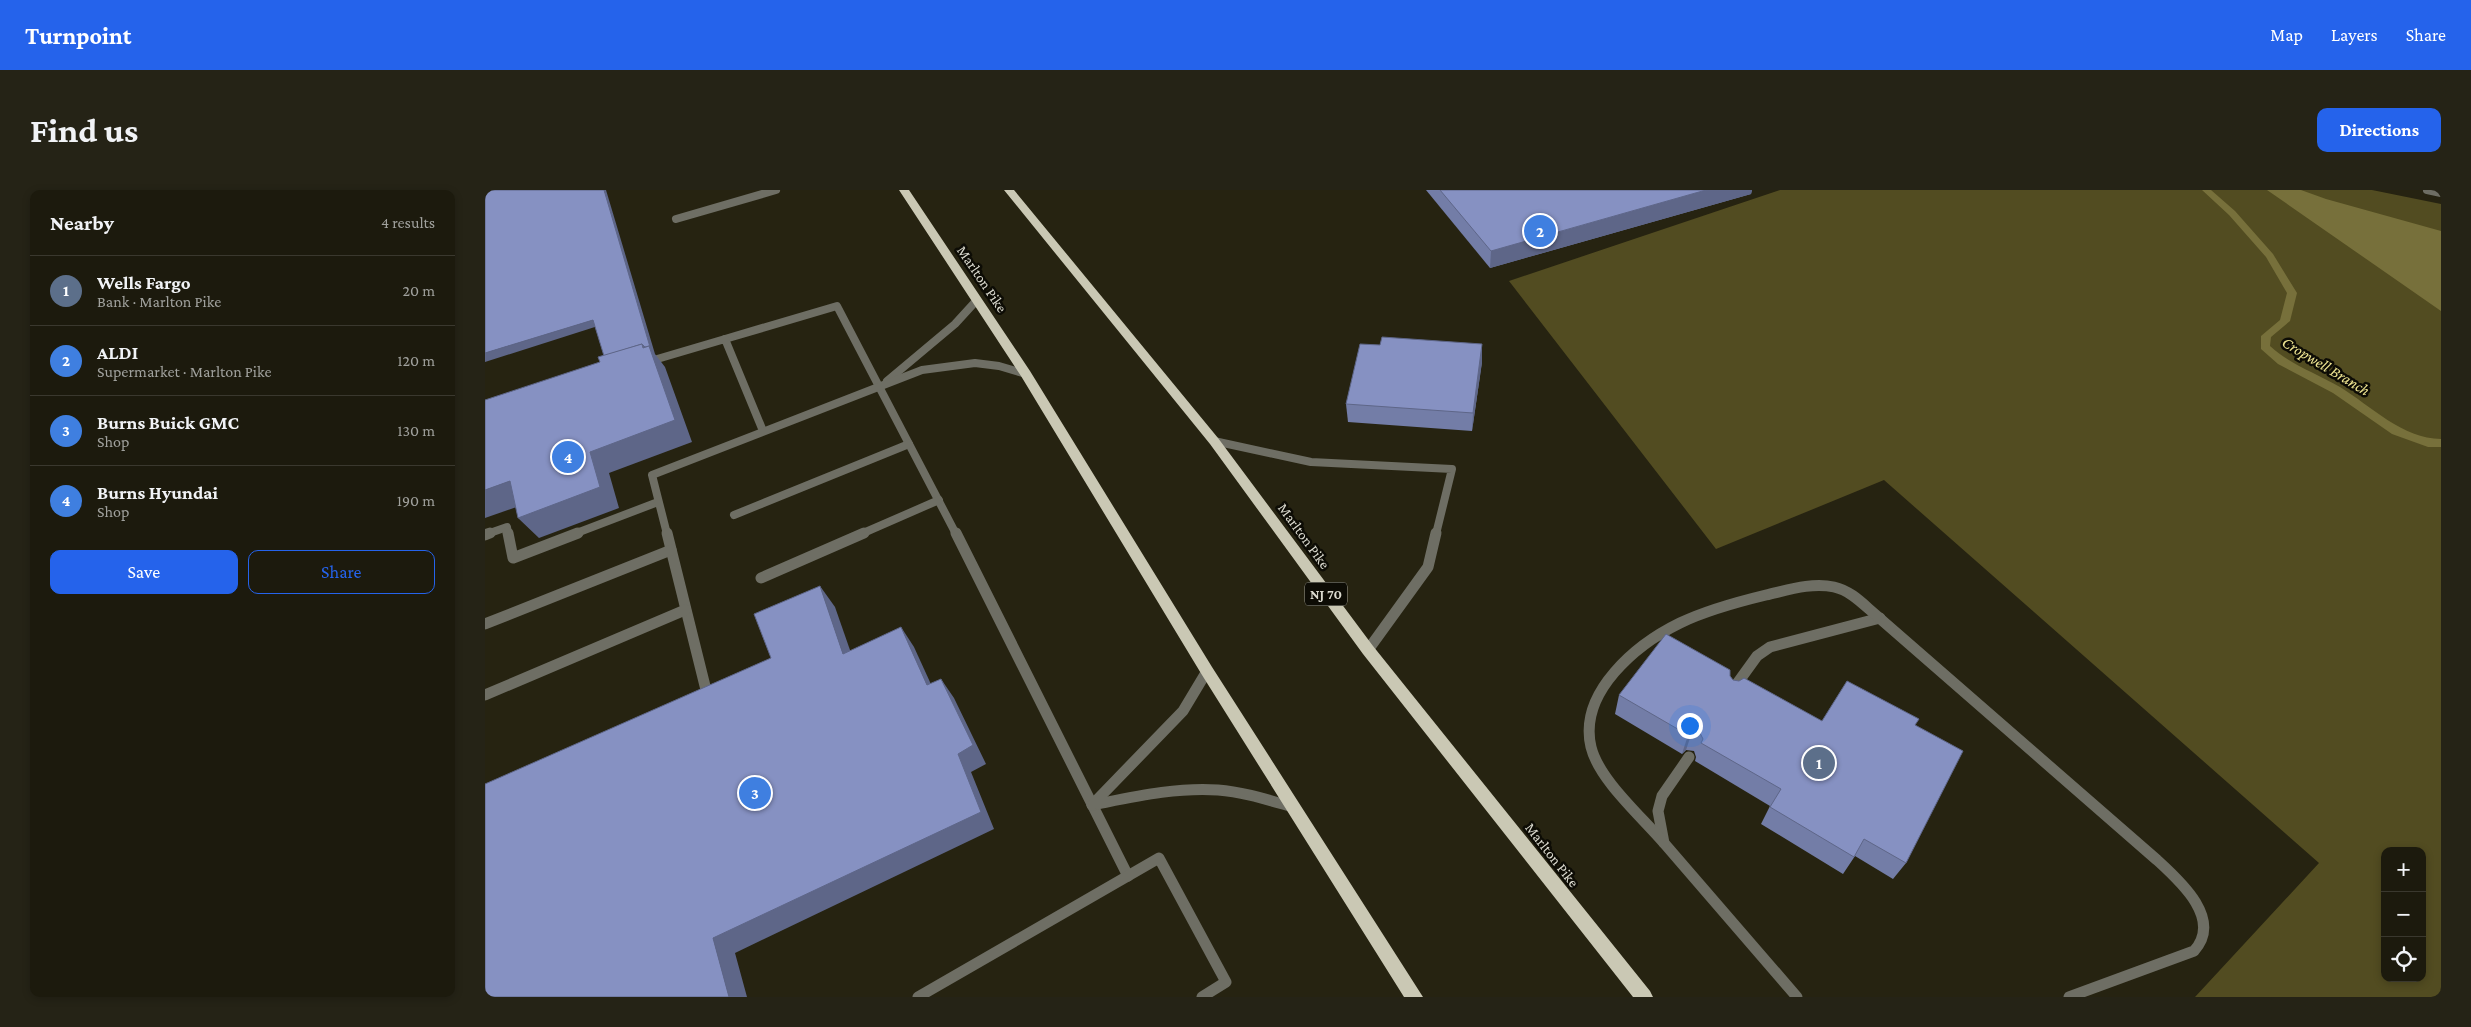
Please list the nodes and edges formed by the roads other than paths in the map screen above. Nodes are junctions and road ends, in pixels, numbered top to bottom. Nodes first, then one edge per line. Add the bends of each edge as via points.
1 (776, 190) edge
2 (904, 190) edge
3 (1010, 190) edge
4 (2427, 190) edge
5 (2441, 193) edge
6 (676, 219) dead end
7 (977, 301) junction
8 (725, 338) junction
9 (640, 364) edge
10 (1026, 374) junction
11 (880, 386) junction
12 (763, 431) junction
13 (1214, 441) junction
14 (909, 444) junction
15 (939, 500) junction
16 (657, 502) junction
17 (735, 515) dead end
18 (485, 535) edge
19 (671, 550) junction
20 (761, 578) dead end
21 (685, 610) junction
22 (1880, 618) junction
23 (485, 624) edge
24 (1369, 650) junction
25 (1207, 670) junction
26 (1730, 693) edge
27 (707, 694) edge
28 (485, 695) edge
29 (1689, 757) edge
30 (1092, 805) junction
31 (1293, 807) junction
32 (1664, 843) junction
33 (1128, 876) junction
34 (918, 997) edge
35 (1202, 997) edge
36 (1414, 997) edge
37 (1644, 997) edge
38 (1797, 997) edge
39 (2069, 997) edge

1 - 6 lane
2 - 7 highway, Marlton Pike
3 - 13 highway, Marlton Pike / NJ 70
4 - 5 lane
7 - 10 highway, Marlton Pike
7 - 11 lane via 955,324
8 - 9 lane
8 - 11 lane via 837,306
8 - 12 lane
10 - 11 lane via 1001,365 978,362 950,364 922,370
10 - 25 highway, Marlton Pike
11 - 12 lane
11 - 14 lane
12 - 16 lane via 652,475
13 - 24 highway, Marlton Pike / NJ 70
13 - 24 lane via 1311,462 1452,469 1428,567
14 - 15 lane
14 - 17 lane
15 - 20 lane
15 - 30 lane
16 - 18 lane via 513,558 507,527
16 - 19 lane
19 - 21 lane
19 - 23 lane
21 - 27 lane
21 - 28 lane
22 - 26 lane via 1770,647 1757,656
22 - 32 lane via 1859,600 1834,588 1804,586 1716,609 1670,629 1637,651 1612,675 1593,706 1589,726 1591,746 1599,766
22 - 39 lane via 2170,872 2192,897 2203,918 2203,938 2194,951
24 - 37 highway, Marlton Pike / NJ 70
25 - 30 lane via 1183,711
25 - 31 highway, Marlton Pike
29 - 32 lane via 1662,796 1658,812
30 - 31 lane via 1217,790
30 - 33 lane
31 - 36 highway, Marlton Pike
32 - 38 lane
33 - 34 lane
33 - 35 lane via 1159,858 1226,982

